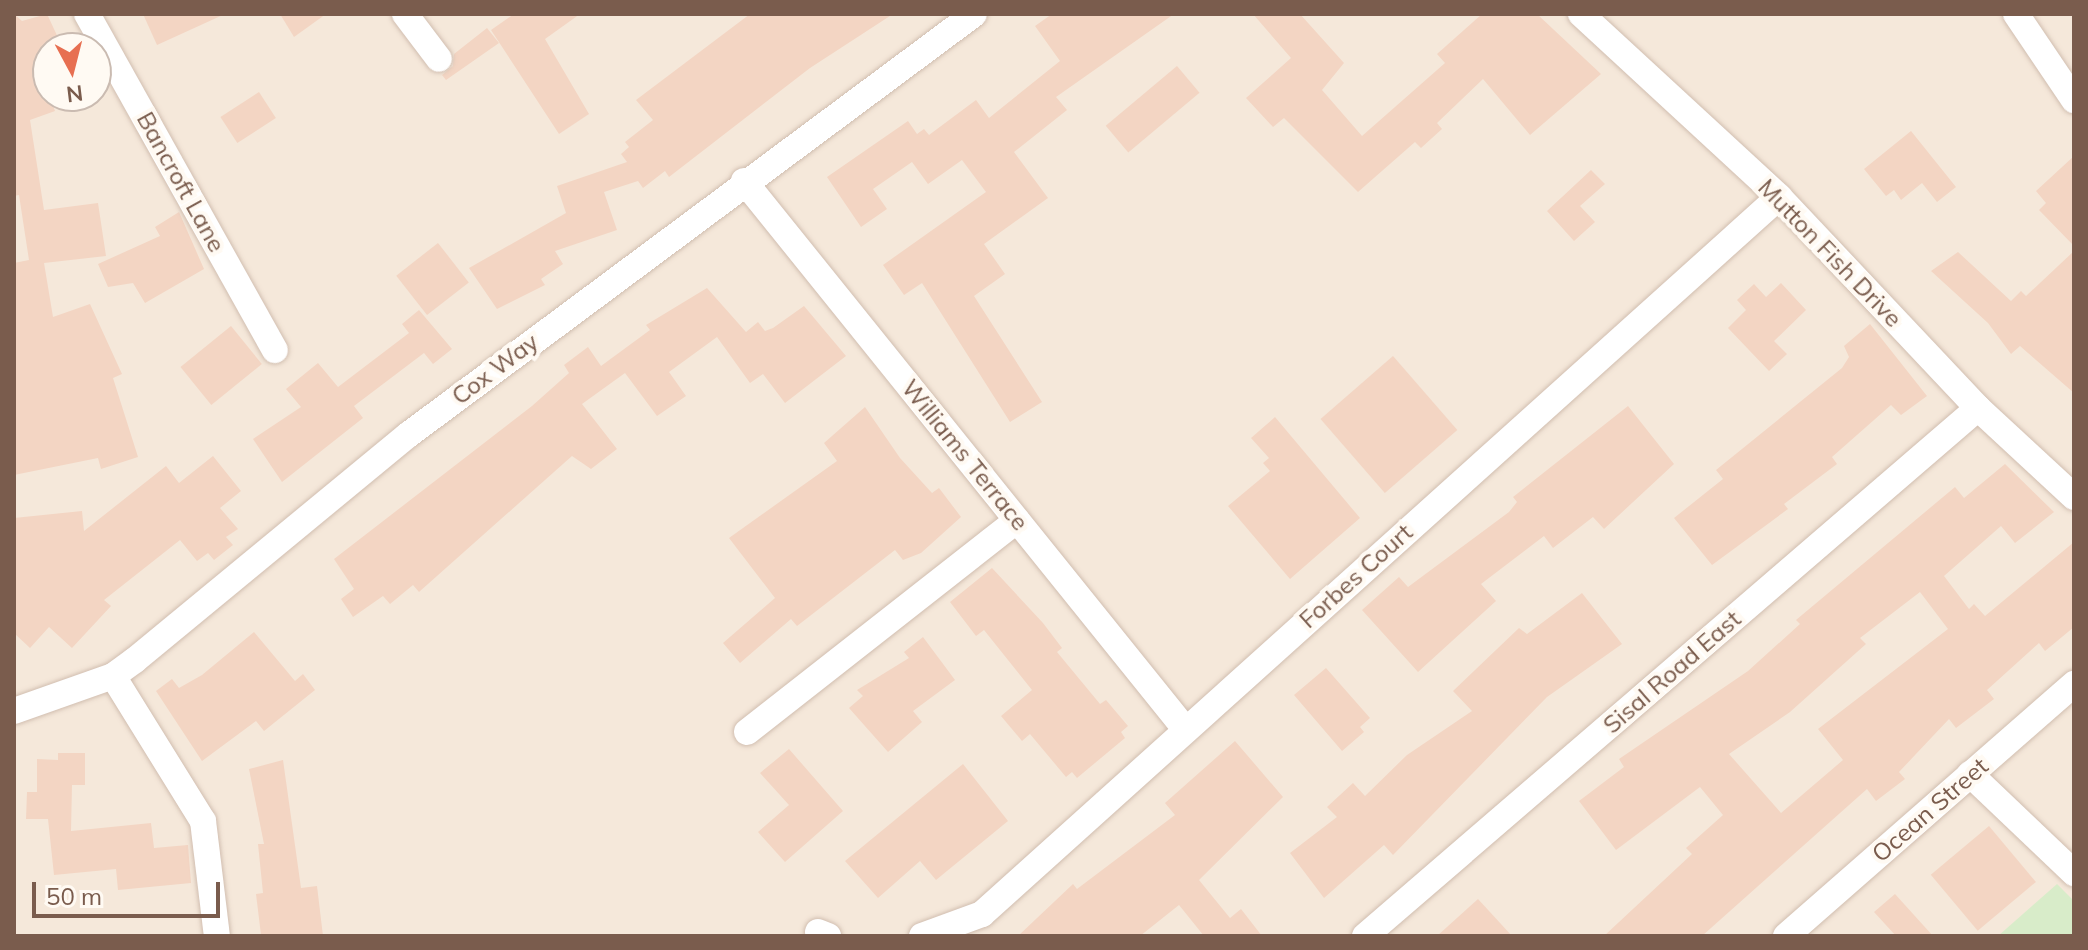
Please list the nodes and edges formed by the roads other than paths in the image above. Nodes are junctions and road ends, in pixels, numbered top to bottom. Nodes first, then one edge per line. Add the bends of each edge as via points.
1 (87, 14) edge
2 (405, 14) edge
3 (974, 14) edge
4 (1581, 14) edge
5 (2016, 14) edge
6 (439, 59) dead end
7 (2074, 100) edge
8 (744, 181) junction
9 (1779, 197) junction
10 (275, 350) dead end
11 (1978, 408) junction
12 (2074, 497) edge
13 (1017, 520) junction
14 (113, 676) junction
15 (2074, 684) edge
16 (14, 711) edge
17 (1185, 729) junction
18 (747, 732) dead end
19 (1970, 774) junction
20 (2074, 873) edge
21 (217, 936) edge
22 (922, 936) edge
23 (1365, 936) edge
24 (1786, 936) edge

1 - 10 street, Bancroft Lane
2 - 6 street
3 - 8 street, Cox Way
4 - 9 street, Mutton Fish Drive
5 - 7 street
8 - 13 street, Williams Terrace
8 - 14 street, Cox Way via 408,435
9 - 11 street, Mutton Fish Drive
9 - 17 street, Forbes Court
11 - 12 street, Mutton Fish Drive
11 - 23 street, Sisal Road East
13 - 17 street, Williams Terrace
13 - 18 street
14 - 16 street, Cox Way
14 - 21 street via 203,821
15 - 19 street, Ocean Street
17 - 22 street, Forbes Court via 982,914
19 - 20 street
19 - 24 street, Ocean Street

